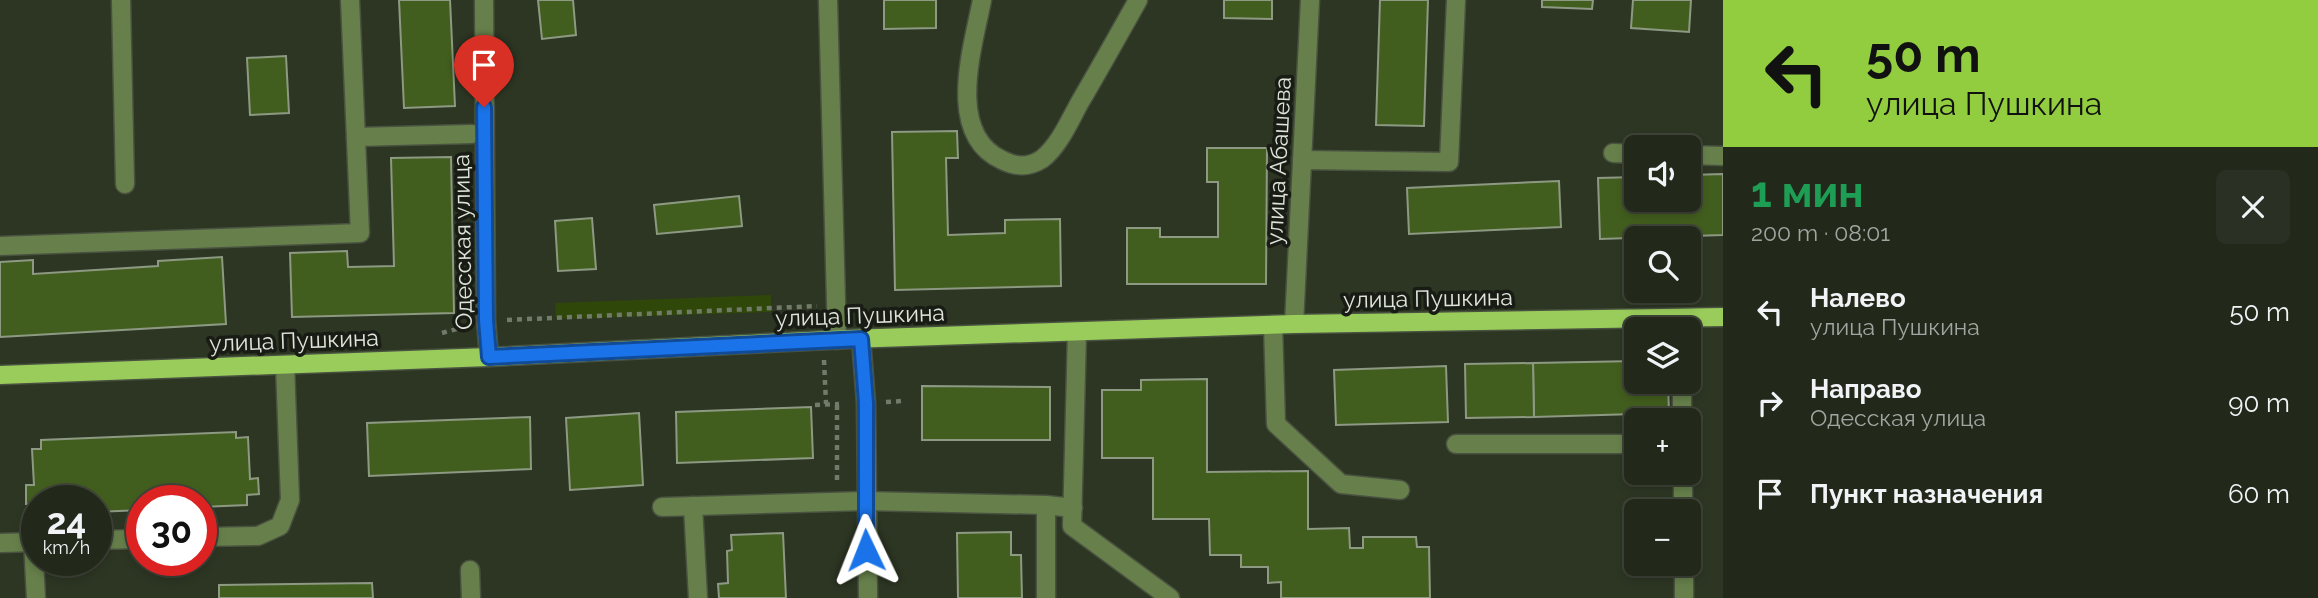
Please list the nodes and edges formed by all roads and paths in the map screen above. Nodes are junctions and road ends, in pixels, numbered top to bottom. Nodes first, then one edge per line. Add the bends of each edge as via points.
1 (121, 0) edge
2 (350, 0) edge
3 (484, 0) edge
4 (828, 0) edge
5 (982, 0) edge
6 (1139, 0) edge
7 (1310, 0) edge
8 (1456, 0) edge
9 (472, 134) dead end
10 (356, 138) junction
11 (1613, 153) dead end
12 (1624, 153) edge
13 (1701, 155) edge
14 (1723, 156) edge
15 (1302, 160) junction
16 (125, 184) dead end
17 (0, 246) edge
18 (823, 304) dead end
19 (1723, 317) edge
20 (486, 320) junction
21 (1701, 320) edge
22 (1624, 323) edge
23 (1294, 324) junction
24 (1273, 325) junction
25 (1077, 332) junction
26 (442, 333) dead end
27 (861, 339) junction
28 (837, 340) junction
29 (489, 357) junction
30 (285, 365) junction
31 (0, 375) edge
32 (837, 404) dead end
33 (1456, 444) dead end
34 (1624, 444) edge
35 (1400, 490) dead end
36 (865, 501) junction
37 (837, 502) junction
38 (1046, 505) junction
39 (693, 506) junction
40 (662, 507) dead end
41 (1073, 508) junction
42 (217, 537) edge
43 (21, 542) edge
44 (0, 543) edge
45 (470, 570) dead end
46 (36, 576) edge
47 (1684, 576) edge
48 (36, 598) edge
49 (471, 598) edge
50 (698, 598) edge
51 (868, 598) edge
52 (1046, 598) edge
53 (1170, 598) edge
54 (1685, 598) edge

1 - 16 street
2 - 10 street
3 - 20 street, Одесская улица
4 - 28 street
5 - 6 street via 966,87 973,132 990,155 1016,167 1043,158 1061,136
7 - 15 street, улица Абашева
8 - 15 street via 1449,162
9 - 10 street
10 - 17 street via 359,233
11 - 12 street
13 - 14 street
15 - 23 street, улица Абашева
18 - 20 path
19 - 21 main road, улица Пушкина
20 - 26 path
20 - 29 street, Одесская улица
22 - 23 main road, улица Пушкина
23 - 24 main road, улица Пушкина
24 - 25 main road, улица Пушкина
24 - 35 street via 1276,424 1342,484
25 - 27 main road, улица Пушкина
25 - 41 street
27 - 28 main road, улица Пушкина
27 - 36 street
28 - 29 main road, улица Пушкина
29 - 30 main road, улица Пушкина
30 - 31 main road, улица Пушкина
30 - 42 street via 290,500 280,526 258,536
32 - 37 path
33 - 34 street
36 - 37 street
36 - 38 street
36 - 51 street
37 - 39 street
38 - 41 street
38 - 52 street
39 - 40 street
39 - 50 street
41 - 53 street via 1072,526
43 - 44 street
45 - 49 street
46 - 48 street
47 - 54 street

